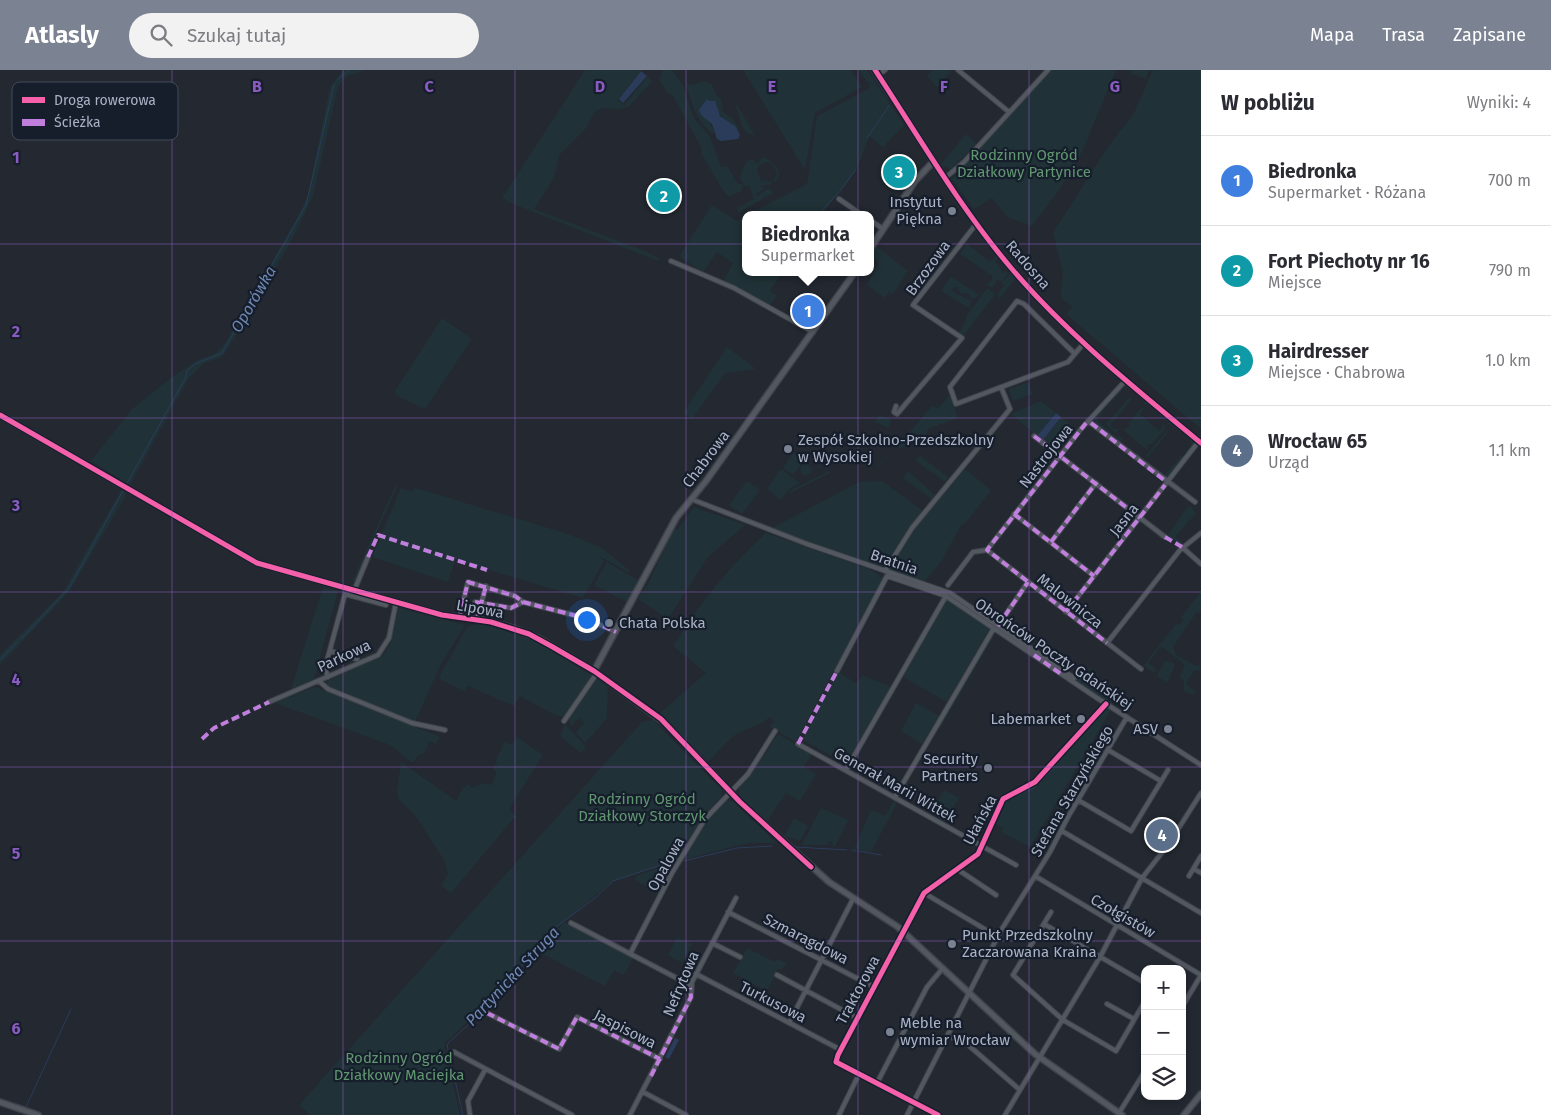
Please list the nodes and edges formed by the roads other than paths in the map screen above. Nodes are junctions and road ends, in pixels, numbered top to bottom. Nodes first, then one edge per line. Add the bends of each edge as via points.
1 (875, 70) edge
2 (886, 70) edge
3 (958, 70) edge
4 (1045, 71) edge
5 (878, 75) junction
6 (1009, 112) junction
7 (933, 162) junction
8 (945, 178) junction
9 (839, 199) dead end
10 (856, 211) edge
11 (874, 223) edge
12 (978, 223) junction
13 (883, 229) junction
14 (874, 243) edge
15 (670, 261) dead end
16 (852, 276) edge
17 (813, 332) junction
18 (1085, 342) junction
19 (1075, 354) junction
20 (1127, 380) junction
21 (1001, 387) junction
22 (896, 406) dead end
23 (0, 415) edge
24 (1088, 421) junction
25 (1034, 436) dead end
26 (1200, 442) edge
27 (1060, 455) junction
28 (1167, 482) junction
29 (1096, 483) junction
30 (691, 499) junction
31 (1195, 502) dead end
32 (1014, 514) junction
33 (1140, 518) junction
34 (1201, 533) edge
35 (1165, 538) dead end
36 (1051, 542) junction
37 (1182, 547) junction
38 (987, 550) junction
39 (368, 557) dead end
40 (1201, 564) edge
41 (886, 574) junction
42 (1094, 576) junction
43 (1028, 582) junction
44 (948, 585) dead end
45 (486, 586) junction
46 (353, 590) junction
47 (946, 596) junction
48 (396, 602) junction
49 (474, 602) dead end
50 (524, 602) junction
51 (481, 603) junction
52 (386, 605) dead end
53 (1066, 612) junction
54 (459, 618) junction
55 (477, 619) junction
56 (996, 627) junction
57 (616, 632) junction
58 (1107, 643) junction
59 (330, 652) junction
60 (357, 659) dead end
61 (1140, 670) dead end
62 (596, 672) junction
63 (836, 672) dead end
64 (328, 677) junction
65 (1074, 678) dead end
66 (319, 681) junction
67 (269, 702) dead end
68 (1106, 704) junction
69 (1127, 717) junction
70 (564, 720) dead end
71 (445, 730) dead end
72 (776, 731) dead end
73 (798, 744) dead end
74 (1108, 750) junction
75 (1201, 765) edge
76 (846, 770) junction
77 (1168, 770) dead end
78 (1161, 782) junction
79 (730, 791) junction
80 (1201, 792) edge
81 (895, 797) junction
82 (1078, 800) junction
83 (1062, 831) junction
84 (981, 846) junction
85 (1201, 856) edge
86 (1016, 865) dead end
87 (957, 869) junction
88 (1194, 869) junction
89 (1201, 873) edge
90 (1035, 876) junction
91 (1189, 876) dead end
92 (1142, 878) junction
93 (924, 893) junction
94 (996, 895) dead end
95 (736, 898) dead end
96 (853, 899) junction
97 (728, 912) junction
98 (1051, 912) dead end
99 (1201, 913) edge
100 (571, 923) dead end
101 (1044, 924) junction
102 (1117, 925) junction
103 (903, 931) junction
104 (998, 937) junction
105 (712, 943) junction
106 (630, 954) junction
107 (740, 957) dead end
108 (1100, 957) junction
109 (821, 959) junction
110 (943, 968) junction
111 (696, 974) junction
112 (777, 975) dead end
113 (1201, 975) edge
114 (1141, 981) edge
115 (690, 985) junction
116 (874, 987) junction
117 (805, 991) junction
118 (970, 993) junction
119 (1186, 1000) edge
120 (1107, 1004) dead end
121 (1141, 1008) edge
122 (487, 1013) dead end
123 (857, 1018) junction
124 (1134, 1019) junction
125 (1063, 1020) junction
126 (789, 1022) junction
127 (948, 1036) junction
128 (841, 1050) junction
129 (454, 1052) dead end
130 (1040, 1058) junction
131 (660, 1059) junction
132 (485, 1070) junction
133 (859, 1074) junction
134 (1141, 1078) edge
135 (877, 1084) junction
136 (1020, 1090) junction
137 (643, 1092) junction
138 (1201, 1094) edge
139 (0, 1102) edge
140 (914, 1102) junction
141 (1121, 1114) edge
142 (38, 1115) edge
143 (470, 1115) edge
144 (572, 1115) edge
145 (630, 1115) edge
146 (686, 1115) edge
147 (839, 1115) edge
148 (907, 1115) edge
149 (938, 1115) edge
150 (1005, 1115) edge
151 (1184, 1115) edge

1 - 5 street, Radosna
2 - 5 street
3 - 6 street
4 - 6 street
5 - 7 street, Radosna
6 - 8 street via 964,162
7 - 8 street, Radosna
7 - 13 street via 915,181
8 - 12 street, Radosna
9 - 10 street
11 - 13 street
12 - 18 street, Radosna via 1018,276
12 - 22 street, Brzozowa via 913,305 962,338 897,414 894,412
13 - 14 street
15 - 17 street via 734,288
16 - 17 street, Chabrowa
17 - 30 street, Chabrowa
18 - 19 street
18 - 20 street, Radosna
19 - 21 street via 1068,362
19 - 21 street via 1020,301 1013,305 950,387 956,404
20 - 24 street, Nastrojowa
20 - 26 street, Radosna
21 - 41 street via 1010,410 912,528
23 - 46 street, Lipowa via 249,559
24 - 27 street, Nastrojowa
24 - 28 street
25 - 27 street
26 - 28 street, Jasna
27 - 29 street
27 - 32 street, Nastrojowa
28 - 31 street
28 - 33 street, Jasna
29 - 33 street
29 - 36 street
30 - 41 street, Bratnia
30 - 57 street, Chabrowa via 671,526
32 - 36 street
32 - 38 street, Nastrojowa
33 - 35 street
33 - 42 street, Jasna
34 - 37 street
36 - 42 street
37 - 40 street
37 - 58 street
38 - 43 street, Malownicza
38 - 44 street via 973,552
39 - 46 street
41 - 47 street, Obrońców Poczty Gdańskiej
41 - 56 street, Bratnia via 953,594
41 - 63 street
42 - 53 street, Jasna
43 - 53 street, Malownicza
43 - 56 street
45 - 50 street
45 - 51 street
45 - 54 street via 468,582
46 - 48 street, Lipowa
47 - 56 street, Obrońców Poczty Gdańskiej
47 - 76 street
48 - 54 street, Lipowa
48 - 64 street, Parkowa via 389,638 381,652
49 - 51 street
50 - 51 street via 511,608
50 - 57 street via 585,618
51 - 55 street
52 - 59 street via 346,594
53 - 58 street, Malownicza
54 - 55 street, Lipowa
55 - 62 street, Lipowa via 529,634
56 - 65 street, Bratnia
56 - 68 street, Obrońców Poczty Gdańskiej
56 - 81 street
57 - 62 street, Chabrowa
58 - 61 street, Malownicza
59 - 60 street
59 - 64 street via 325,668
62 - 70 street
62 - 79 street, Lipowa via 665,722
64 - 66 street, Parkowa
66 - 67 street, Parkowa
66 - 71 street via 328,689 412,723
68 - 69 street, Obrońców Poczty Gdańskiej
68 - 84 street, Ułańska via 1035,782 1003,799
69 - 74 street, Stefana Starzyńskiego
69 - 75 street, Obrońców Poczty Gdańskiej
72 - 79 street, Opalowa via 753,767
73 - 76 street, Generał Marii Wittek
74 - 78 street
74 - 82 street, Stefana Starzyńskiego
76 - 81 street, Generał Marii Wittek
77 - 78 street
78 - 82 street via 1131,831
79 - 96 street, Lipowa via 812,867
79 - 106 street, Opalowa via 705,819
80 - 92 street via 1168,845
81 - 84 street, Generał Marii Wittek
82 - 83 street, Stefana Starzyńskiego
83 - 90 street, Stefana Starzyńskiego
83 - 92 street
84 - 86 street, Generał Marii Wittek
84 - 87 street, Ułańska via 978,854
85 - 88 street
87 - 93 street, Ułańska
87 - 94 street
88 - 89 street
88 - 91 street
90 - 102 street, Czołgistów
90 - 104 street, Stefana Starzyńskiego
92 - 99 street
92 - 102 street
93 - 103 street, Ułańska
93 - 104 street
95 - 97 street, Nefrytowa
96 - 103 street, Lipowa
96 - 109 street
97 - 105 street, Nefrytowa
97 - 109 street, Szmaragdowa
98 - 101 street
100 - 106 street
101 - 108 street
101 - 125 street via 1013,975
102 - 108 street
102 - 113 street, Czołgistów
103 - 110 street, Lipowa
103 - 116 street, Traktorowa
104 - 118 street, Stefana Starzyńskiego
105 - 107 street, Nefrytowa
105 - 111 street, Nefrytowa
106 - 115 street
108 - 114 street
108 - 125 street
109 - 116 street, Szmaragdowa
109 - 117 street
110 - 118 street, Lipowa
110 - 135 street via 927,987
111 - 115 street, Nefrytowa
111 - 126 street, Turkusowa
112 - 117 street
113 - 119 street
115 - 131 street, Nefrytowa via 691,997
116 - 123 street, Traktorowa
117 - 123 street
117 - 126 street
118 - 127 street, Stefana Starzyńskiego
118 - 130 street, Lipowa
120 - 124 street
121 - 124 street
122 - 131 street, Jaspisowa via 559,1049 577,1017
123 - 128 street, Traktorowa
124 - 125 street via 1116,1051
125 - 130 street
126 - 128 street, Turkusowa
127 - 136 street via 967,1044
127 - 140 street, Stefana Starzyńskiego
128 - 133 street, Traktorowa via 836,1062
129 - 132 street
130 - 136 street
130 - 141 street, Lipowa
131 - 137 street, Nefrytowa
132 - 143 street via 468,1101
132 - 144 street
133 - 135 street
133 - 147 street
134 - 141 street
135 - 140 street
136 - 150 street
137 - 145 street, Nefrytowa
137 - 146 street
138 - 151 street
139 - 142 street
140 - 148 street, Stefana Starzyńskiego
140 - 149 street

